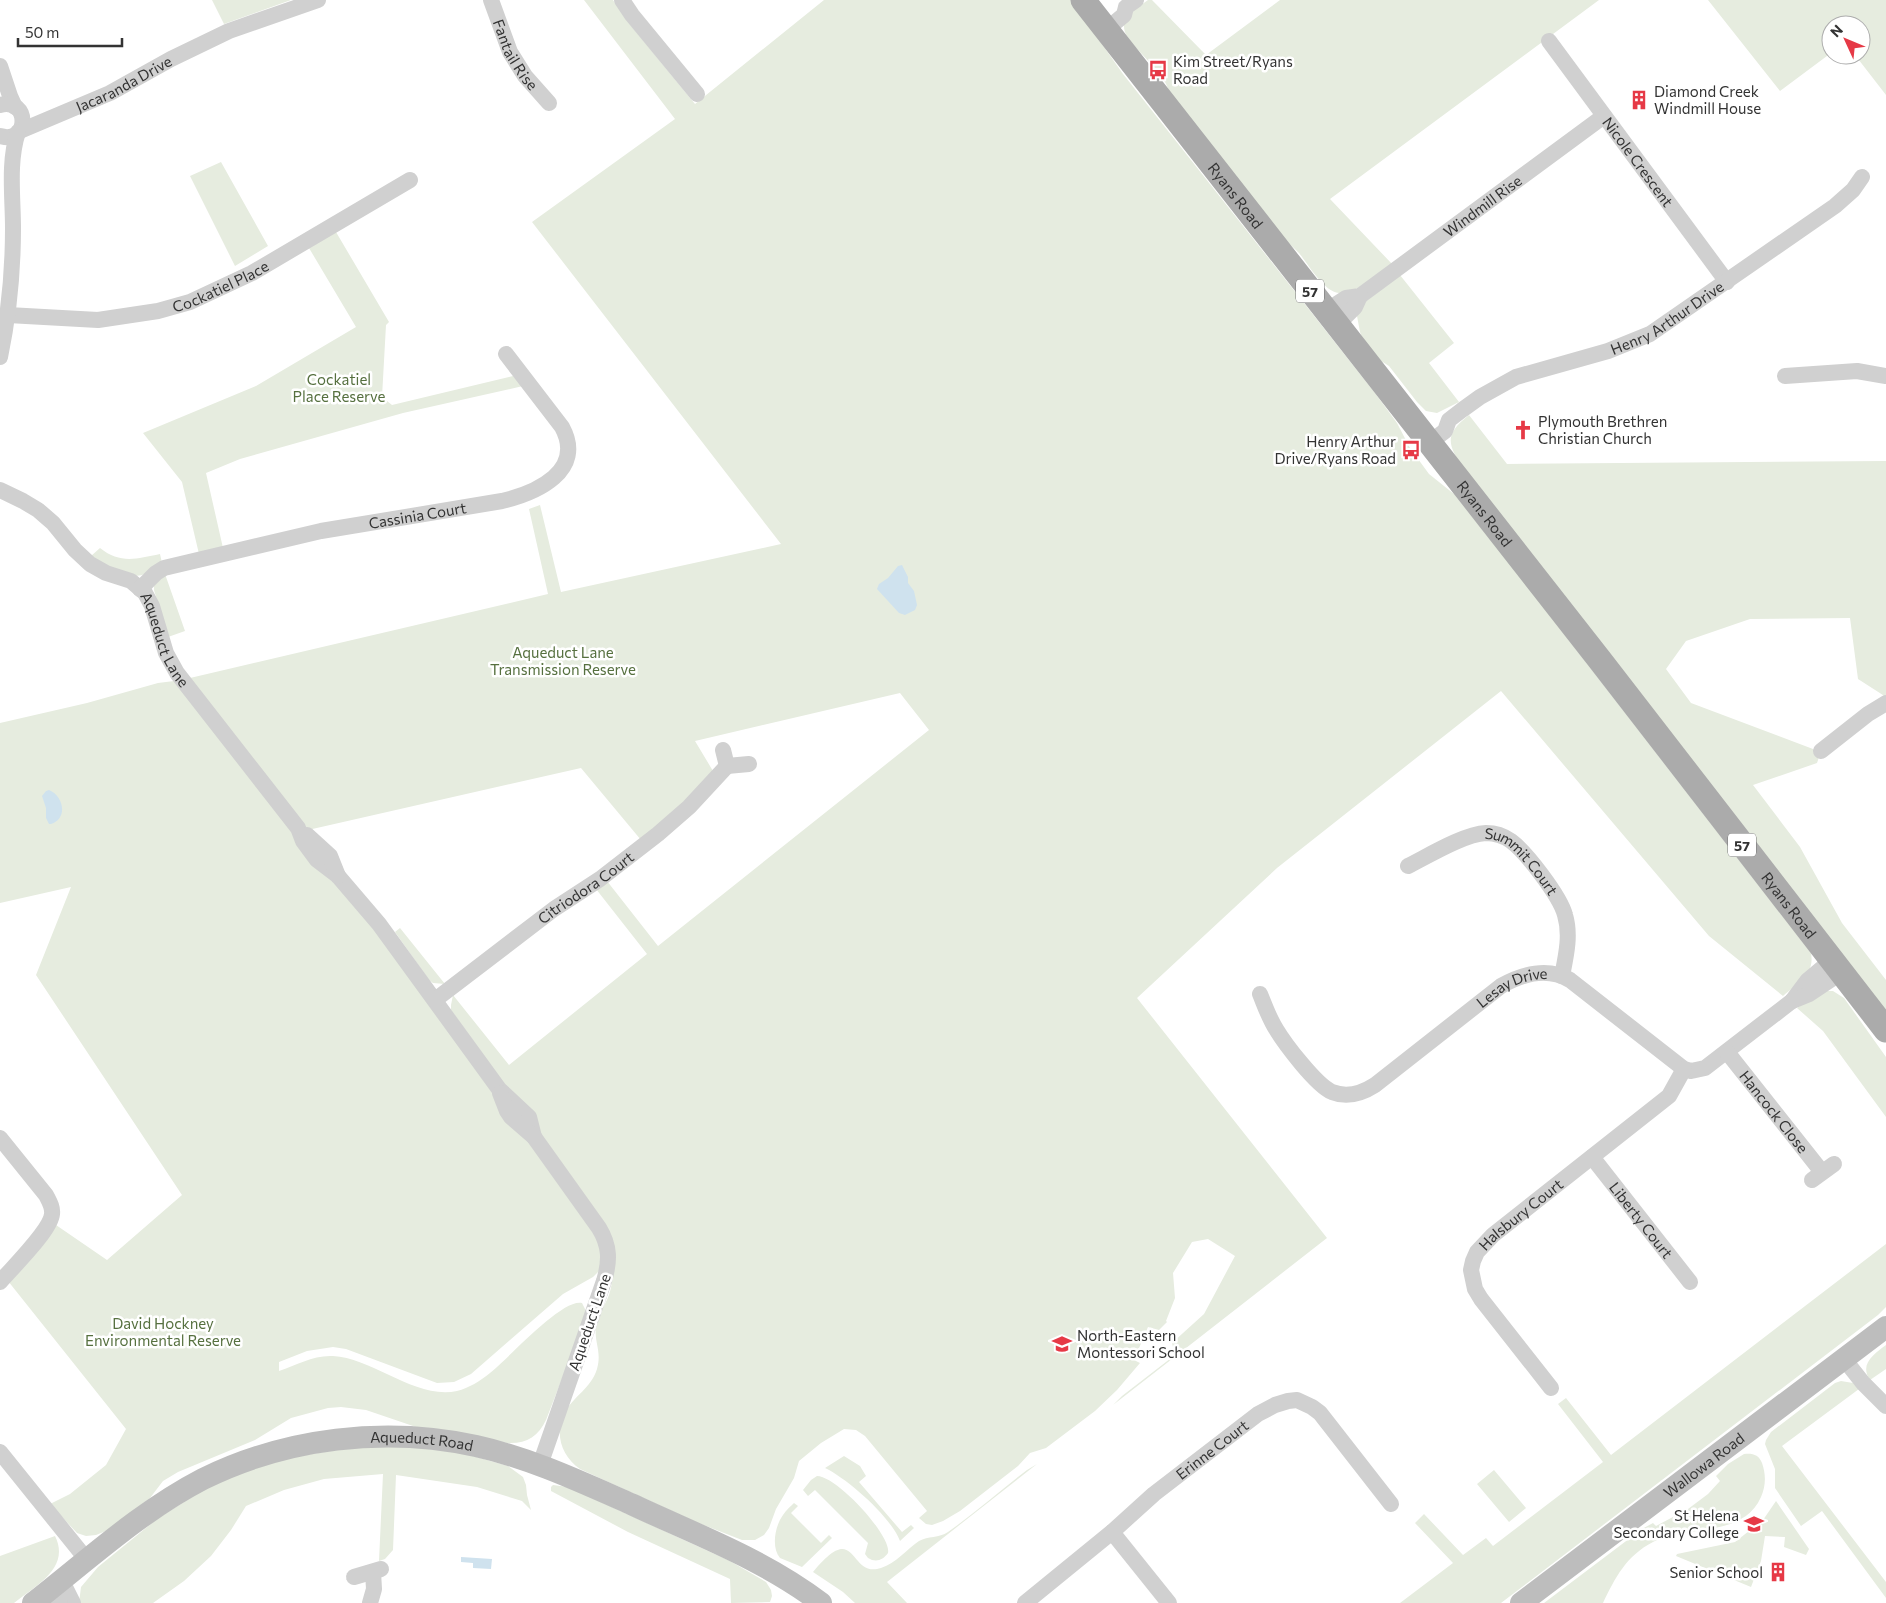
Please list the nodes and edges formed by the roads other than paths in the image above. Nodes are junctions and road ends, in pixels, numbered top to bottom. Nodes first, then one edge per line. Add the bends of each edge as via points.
1 (318, 0) edge
2 (491, 0) edge
3 (622, 0) edge
4 (1083, 0) edge
5 (1131, 4) edge
6 (1103, 25) junction
7 (1550, 41) dead end
8 (0, 66) edge
9 (697, 94) dead end
10 (549, 103) dead end
11 (11, 107) edge
12 (67, 110) junction
13 (1604, 116) junction
14 (19, 132) junction
15 (0, 136) edge
16 (0, 141) edge
17 (1862, 177) dead end
18 (12, 179) junction
19 (410, 180) dead end
20 (1728, 282) junction
21 (8, 315) junction
22 (1331, 318) junction
23 (506, 354) dead end
24 (0, 357) edge
25 (1785, 376) dead end
26 (1886, 376) edge
27 (1426, 439) junction
28 (0, 490) edge
29 (140, 589) junction
30 (1886, 703) edge
31 (1822, 751) dead end
32 (749, 764) dead end
33 (1408, 865) dead end
34 (1837, 966) junction
35 (1562, 976) junction
36 (1260, 993) dead end
37 (434, 1000) junction
38 (1886, 1030) edge
39 (1727, 1052) junction
40 (1684, 1069) junction
41 (0, 1138) edge
42 (1592, 1157) junction
43 (1823, 1172) dead end
44 (0, 1282) edge
45 (1690, 1282) dead end
46 (1886, 1327) edge
47 (1844, 1359) junction
48 (1551, 1388) dead end
49 (1886, 1406) edge
50 (0, 1452) edge
51 (540, 1466) junction
52 (1391, 1504) dead end
53 (1112, 1532) junction
54 (87, 1560) junction
55 (354, 1577) dead end
56 (51, 1594) edge
57 (73, 1603) edge
58 (370, 1603) edge
59 (821, 1603) edge
60 (1025, 1603) edge
61 (1169, 1603) edge
62 (1521, 1603) edge

1 - 12 street, Jacaranda Drive via 222,34 110,93
2 - 10 street, Fantail Rise via 510,52 525,76
3 - 9 street
4 - 6 main road, Ryans Road / 57
5 - 6 street via 1119,7
6 - 22 main road, Ryans Road / 57
7 - 13 street, Nicole Crescent
8 - 11 street
11 - 12 street, Jacaranda Drive via 29,112
11 - 14 street via 23,122
12 - 14 street, Jacaranda Drive
13 - 20 street, Nicole Crescent
13 - 22 street, Windmill Rise via 1360,296 1346,298
14 - 15 street, Jacaranda Drive via 8,138
14 - 18 street via 14,146
16 - 18 street
17 - 20 street, Henry Arthur Drive via 1836,206
18 - 21 street via 13,253
19 - 21 street, Cockatiel Place via 252,273 190,302 158,312 98,320
20 - 27 street, Henry Arthur Drive via 1650,334 1608,351 1516,378 1480,397 1450,420 1440,422
21 - 24 street
22 - 27 main road, Ryans Road / 57
23 - 29 street, Cassinia Court via 566,436 569,450 565,464 542,486 502,501 321,531 164,568
25 - 26 street via 1856,371
27 - 34 main road, Ryans Road / 57
28 - 29 street, Aqueduct Lane via 38,510 90,564
29 - 37 street, Aqueduct Lane via 152,606 166,652 177,673 298,828 317,860 338,876 379,924
30 - 31 street
32 - 37 street, Citriodora Court via 725,758 689,807 658,834
33 - 35 street, Summit Court via 1477,834 1495,834 1510,840 1562,905 1568,936
34 - 38 main road, Ryans Road / 57
34 - 39 street via 1807,982 1792,1001
35 - 36 street, Lesay Drive via 1536,973 1513,979 1375,1085 1351,1095 1333,1092 1315,1079 1276,1029
35 - 40 street, Lesay Drive
37 - 51 street, Aqueduct Lane via 499,1089 529,1117 534,1137 607,1243 609,1258 604,1281
39 - 40 street via 1704,1068
39 - 43 street, Hancock Close
40 - 42 street, Halsbury Court via 1669,1096
41 - 44 street via 46,1196 52,1212 43,1233
42 - 45 street, Liberty Court
42 - 48 street, Halsbury Court via 1493,1235 1472,1261 1472,1279 1481,1299
46 - 47 main road, Wallowa Road
47 - 49 street
47 - 62 main road, Wallowa Road
50 - 54 street
51 - 54 main road, Aqueduct Road via 477,1446 430,1438 384,1436 310,1444 252,1459 203,1480 143,1517
51 - 59 main road, Aqueduct Road via 748,1556
52 - 53 street, Erinne Court via 1320,1413 1304,1402 1288,1400 1258,1414 1154,1494
53 - 60 street, Erinne Court
53 - 61 street
54 - 56 main road, Aqueduct Road
55 - 58 street via 378,1570
56 - 57 street

